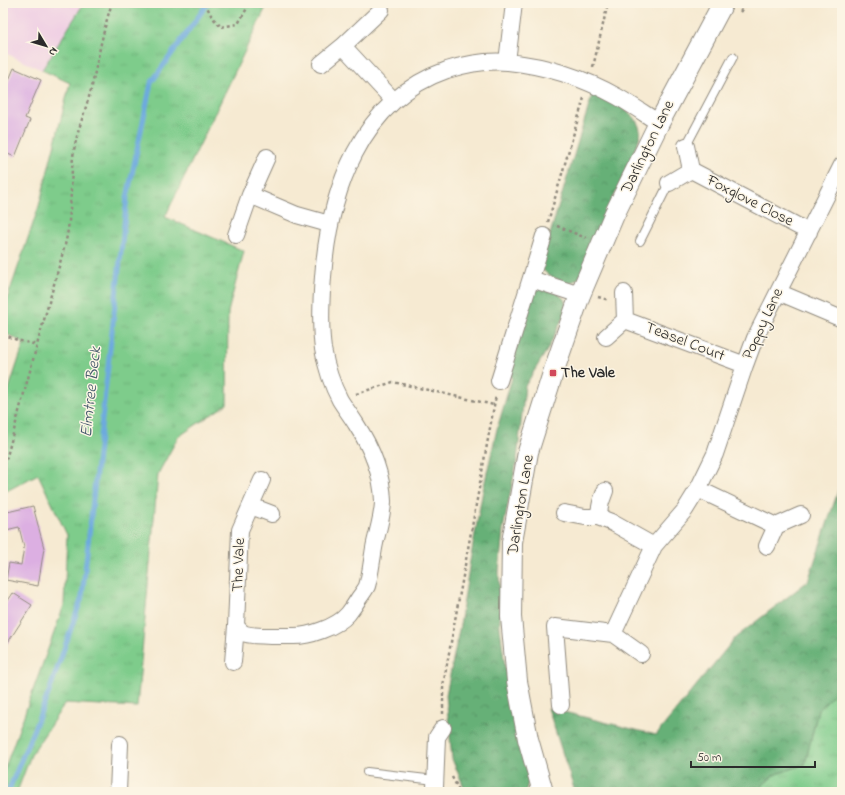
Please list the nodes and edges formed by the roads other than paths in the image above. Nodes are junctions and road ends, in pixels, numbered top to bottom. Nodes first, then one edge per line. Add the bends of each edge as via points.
1 (514, 3) edge
2 (723, 3) edge
3 (381, 10) dead end
4 (343, 46) junction
5 (733, 57) dead end
6 (507, 62) junction
7 (321, 64) dead end
8 (394, 101) junction
9 (659, 123) junction
10 (686, 146) joint
11 (267, 156) dead end
12 (842, 165) edge
13 (692, 170) junction
14 (669, 183) joint
15 (250, 195) junction
16 (329, 224) junction
17 (545, 229) road end
18 (810, 232) junction
19 (236, 234) dead end
20 (640, 241) dead end
21 (531, 279) junction
22 (778, 292) junction
23 (624, 293) dead end
24 (580, 295) junction
25 (842, 319) edge
26 (625, 320) junction
27 (606, 336) dead end
28 (745, 365) junction
29 (499, 381) road end
30 (262, 480) dead end
31 (698, 489) junction
32 (605, 490) dead end
33 (251, 506) junction
34 (564, 513) dead end
35 (272, 514) dead end
36 (801, 515) dead end
37 (598, 517) junction
38 (776, 526) junction
39 (654, 546) junction
40 (767, 546) dead end
41 (236, 626) junction
42 (613, 634) junction
43 (641, 654) dead end
44 (233, 662) dead end
45 (561, 705) dead end
46 (443, 728) road end
47 (120, 744) dead end
48 (367, 772) dead end
49 (436, 786) edge
50 (118, 792) edge
51 (543, 792) edge

1 - 6 street
2 - 9 street, Darlington Lane
3 - 4 street
4 - 7 street
4 - 8 street
5 - 10 lane
6 - 8 street via 458,66 432,75
6 - 9 street via 562,72 619,97
8 - 16 street via 360,142 337,194
9 - 24 street, Darlington Lane via 614,215
10 - 13 street, Foxglove Close
11 - 15 street
12 - 18 street, Poppy Lane
13 - 14 street, Foxglove Close
13 - 18 street, Foxglove Close
14 - 20 lane
15 - 16 street via 297,215
15 - 19 street
16 - 41 street via 324,259 321,320 324,351 330,376 340,399 374,456 383,502 366,588 347,616 322,631 296,636 267,635 244,633
17 - 21 street
18 - 22 street, Poppy Lane
21 - 24 street
21 - 29 street
22 - 25 street
22 - 28 street, Poppy Lane via 755,338
23 - 26 street, Teasel Court
24 - 51 street, Darlington Lane via 528,452 512,542 511,617 517,681 528,739
26 - 27 street, Teasel Court
26 - 28 street, Teasel Court
28 - 31 street, Poppy Lane via 715,454
30 - 33 street, The Vale
31 - 38 street
31 - 39 street, Poppy Lane via 685,510
32 - 37 street
33 - 35 street
33 - 41 street, The Vale via 240,530
34 - 37 street
36 - 38 street
37 - 39 street
38 - 40 street
39 - 42 street, Poppy Lane
41 - 44 street, The Vale
42 - 43 street
42 - 45 street via 554,627
46 - 49 street via 437,737
47 - 50 street
48 - 49 lane

